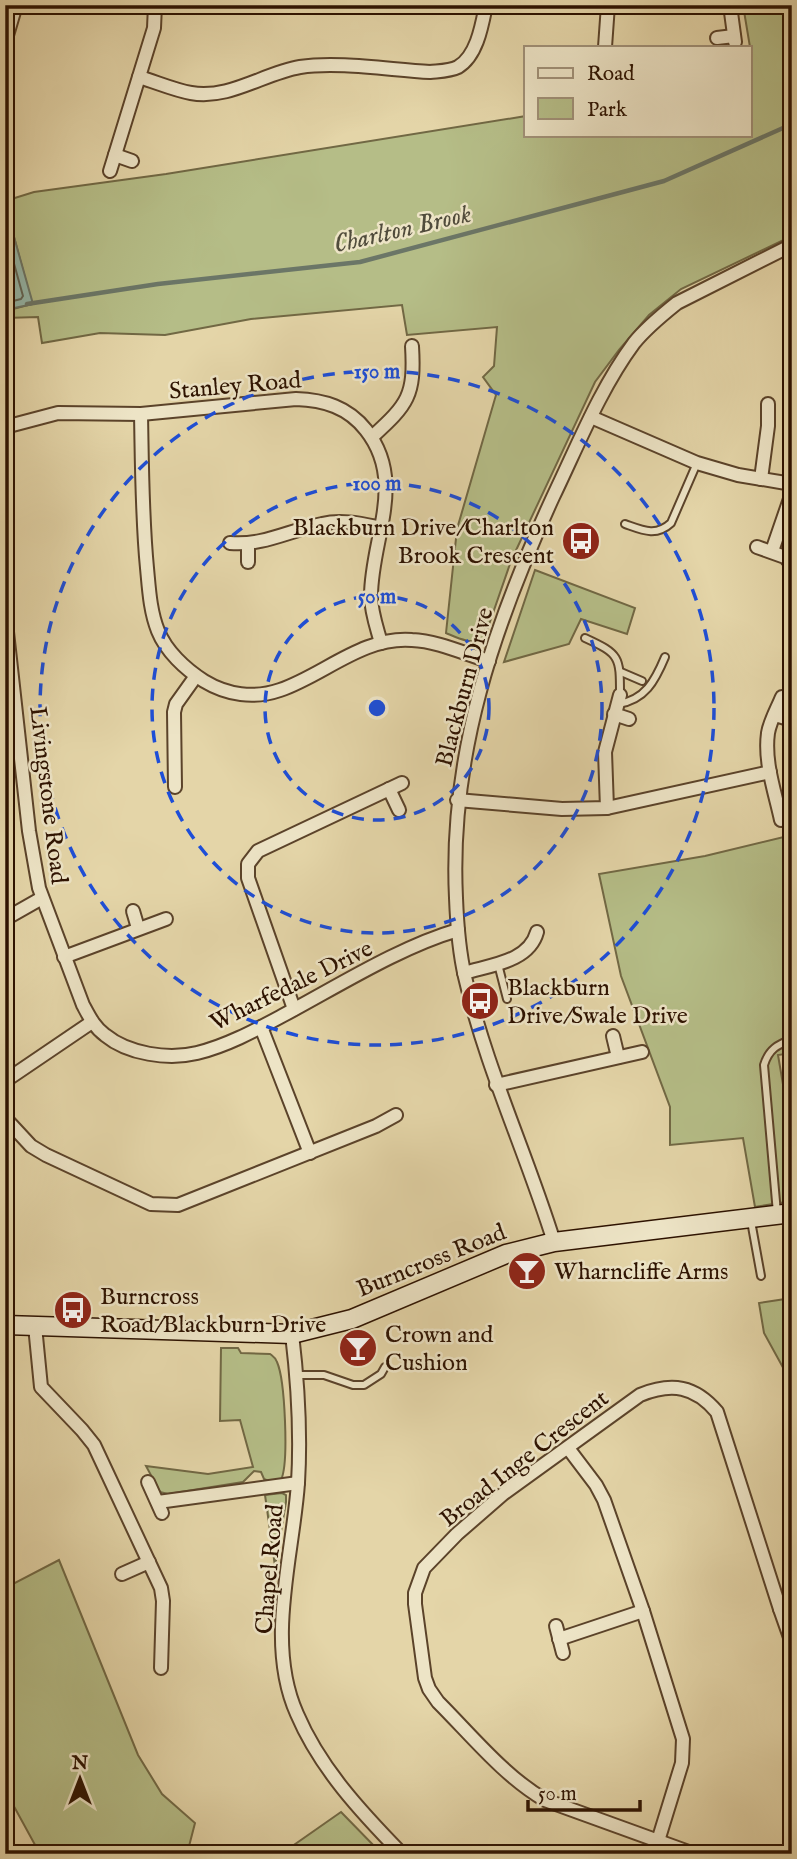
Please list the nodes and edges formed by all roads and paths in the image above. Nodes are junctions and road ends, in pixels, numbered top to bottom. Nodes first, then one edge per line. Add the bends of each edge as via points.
1 (16, 5) edge
2 (155, 5) edge
3 (486, 5) edge
4 (608, 5) edge
5 (730, 5) edge
6 (717, 38) dead end
7 (5, 42) edge
8 (605, 46) edge
9 (139, 77) junction
10 (115, 155) junction
11 (132, 161) dead end
12 (110, 171) dead end
13 (792, 246) edge
14 (412, 346) dead end
15 (768, 404) dead end
16 (141, 414) junction
17 (591, 417) junction
18 (5, 427) edge
19 (372, 437) junction
20 (696, 463) junction
21 (761, 479) junction
22 (792, 484) edge
23 (792, 493) edge
24 (625, 524) dead end
25 (382, 528) junction
26 (230, 543) dead end
27 (248, 544) junction
28 (757, 547) dead end
29 (772, 551) junction
30 (248, 562) dead end
31 (792, 565) edge
32 (5, 614) edge
33 (585, 638) dead end
34 (381, 643) junction
35 (665, 657) dead end
36 (489, 661) junction
37 (621, 672) junction
38 (196, 676) junction
39 (642, 681) dead end
40 (782, 697) dead end
41 (617, 704) junction
42 (775, 715) junction
43 (629, 719) dead end
44 (792, 720) edge
45 (770, 772) junction
46 (402, 783) dead end
47 (175, 787) dead end
48 (389, 789) junction
49 (457, 800) junction
50 (607, 808) junction
51 (399, 810) dead end
52 (782, 820) dead end
53 (42, 898) junction
54 (133, 911) dead end
55 (5, 919) edge
56 (166, 919) dead end
57 (138, 928) junction
58 (458, 930) junction
59 (537, 932) dead end
60 (64, 957) junction
61 (497, 962) junction
62 (464, 973) junction
63 (507, 999) dead end
64 (294, 1009) junction
65 (92, 1022) junction
66 (261, 1027) junction
67 (613, 1036) dead end
68 (792, 1039) edge
69 (642, 1052) dead end
70 (618, 1057) junction
71 (5, 1081) edge
72 (496, 1085) junction
73 (396, 1115) dead end
74 (5, 1118) edge
75 (310, 1153) junction
76 (784, 1214) edge
77 (751, 1219) junction
78 (554, 1242) junction
79 (761, 1276) dead end
80 (5, 1325) edge
81 (35, 1326) junction
82 (292, 1334) junction
83 (385, 1367) dead end
84 (297, 1375) junction
85 (568, 1448) junction
86 (148, 1482) dead end
87 (298, 1483) junction
88 (149, 1562) junction
89 (121, 1574) dead end
90 (786, 1607) edge
91 (643, 1611) junction
92 (792, 1643) edge
93 (563, 1653) dead end
94 (161, 1668) dead end
95 (658, 1841) junction
96 (402, 1854) edge
97 (694, 1854) edge

1 - 7 street
2 - 9 street via 154,28
3 - 9 street via 468,58 446,71 300,67 207,94
4 - 8 street
5 - 6 street via 735,39
9 - 10 street
10 - 11 street
10 - 12 street
13 - 17 street, Blackburn Drive via 677,303 660,317 636,341
14 - 19 street via 408,398
15 - 21 street
16 - 18 street, Stanley Road via 58,413
16 - 19 street, Stanley Road via 314,399 343,409
16 - 38 street via 144,530 154,619 166,645
17 - 20 street
17 - 36 street, Blackburn Drive via 521,569
19 - 25 street, Stanley Road via 385,470
20 - 21 street
20 - 24 lane via 666,528 646,532
21 - 22 street
23 - 29 street
25 - 27 street via 322,523
25 - 34 street, Stanley Road via 371,598
26 - 27 street
27 - 30 street
28 - 29 street
29 - 31 street
32 - 53 street, Livingstone Road via 29,831
33 - 37 lane via 609,649
34 - 36 street via 419,640
34 - 38 street via 262,695 227,692
35 - 41 lane via 649,689 632,702
36 - 49 street, Blackburn Drive via 466,740
37 - 39 lane
37 - 41 lane
38 - 47 street via 174,712
40 - 42 street
41 - 43 street
41 - 50 street via 606,752
42 - 44 street
42 - 45 street via 767,744
45 - 50 street
45 - 52 street
46 - 48 street
48 - 51 street
48 - 64 street via 258,852 248,864 248,878
49 - 50 street
49 - 58 street, Blackburn Drive
53 - 55 street, Livingstone Road
53 - 60 street, Wharfedale Drive
54 - 57 street
56 - 57 street
57 - 60 street
58 - 62 street, Blackburn Drive
58 - 64 street, Wharfedale Drive via 424,942
59 - 61 street via 520,955
60 - 65 street, Wharfedale Drive
61 - 62 street
61 - 63 lane
62 - 72 street, Blackburn Drive
64 - 66 street, Wharfedale Drive
65 - 66 street, Wharfedale Drive via 102,1034 130,1048 183,1056
65 - 71 street
66 - 75 street
67 - 70 street
68 - 76 lane via 774,1047 764,1065
69 - 70 street
70 - 72 street
72 - 78 street, Blackburn Drive
73 - 75 street
74 - 75 street via 46,1155 151,1204 166,1206
76 - 77 main road, Burncross Road
77 - 78 main road, Burncross Road
77 - 79 lane
78 - 82 main road, Burncross Road via 506,1254 352,1319
80 - 81 main road, Burncross Road
81 - 82 main road, Burncross Road
81 - 88 street via 41,1387 94,1445
82 - 84 street, Chapel Road
83 - 84 lane via 363,1385 324,1375
84 - 87 street, Chapel Road
85 - 90 street, Broad Inge Crescent via 640,1395 674,1387 706,1398 724,1426
85 - 91 street via 604,1500
85 - 95 street, Broad Inge Crescent via 503,1494 425,1568 415,1604 425,1678 438,1702 525,1789 545,1801
86 - 87 street via 160,1507
87 - 96 street, Chapel Road via 283,1604 289,1692 296,1714 336,1782
88 - 89 street
88 - 94 street via 163,1601
90 - 92 street, Broad Inge Crescent
91 - 93 street via 557,1632
91 - 95 street via 684,1750
95 - 97 street, Broad Inge Crescent

